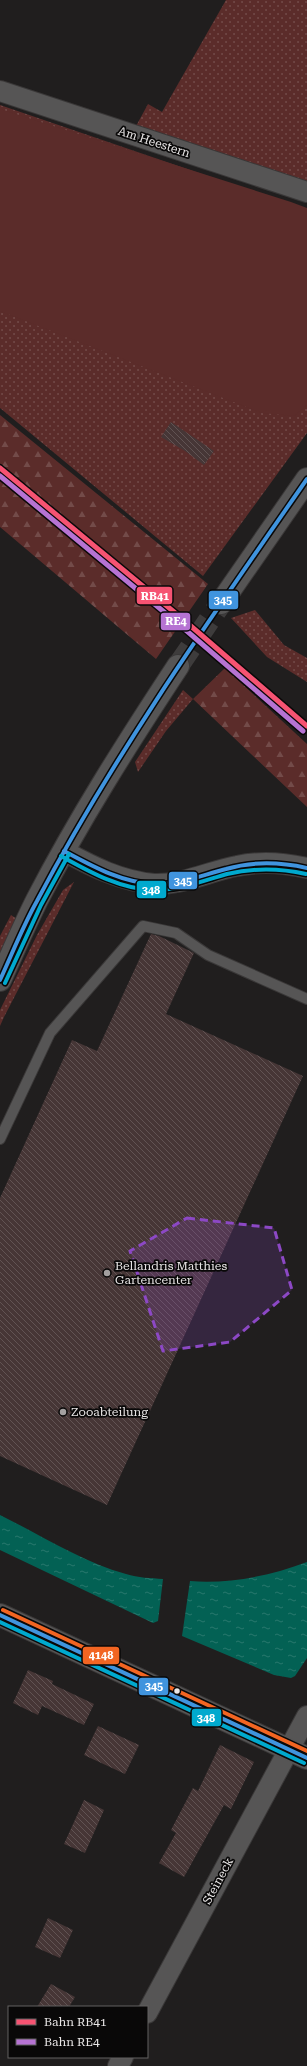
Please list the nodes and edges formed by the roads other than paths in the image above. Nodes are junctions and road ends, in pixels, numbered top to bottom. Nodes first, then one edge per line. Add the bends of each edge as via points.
1 (0, 91) edge
2 (307, 192) edge
3 (307, 479) edge
4 (221, 603) tunnel mouth
5 (178, 666) tunnel mouth
6 (64, 850) junction
7 (307, 868) edge
8 (0, 980) edge
9 (307, 999) edge
10 (0, 1139) edge
11 (0, 1615) edge
12 (307, 1716) edge
13 (298, 1754) edge
14 (148, 2011) edge

1 - 2 street, Am Heestern
3 - 4 street
5 - 6 street via 129,741
6 - 7 street via 95,868 123,879 156,884 193,879 238,866 285,864
6 - 8 street via 36,902
9 - 10 lane via 208,955 176,933 143,926 50,1032
11 - 13 street
12 - 13 street, Steineck
13 - 14 street, Steineck

